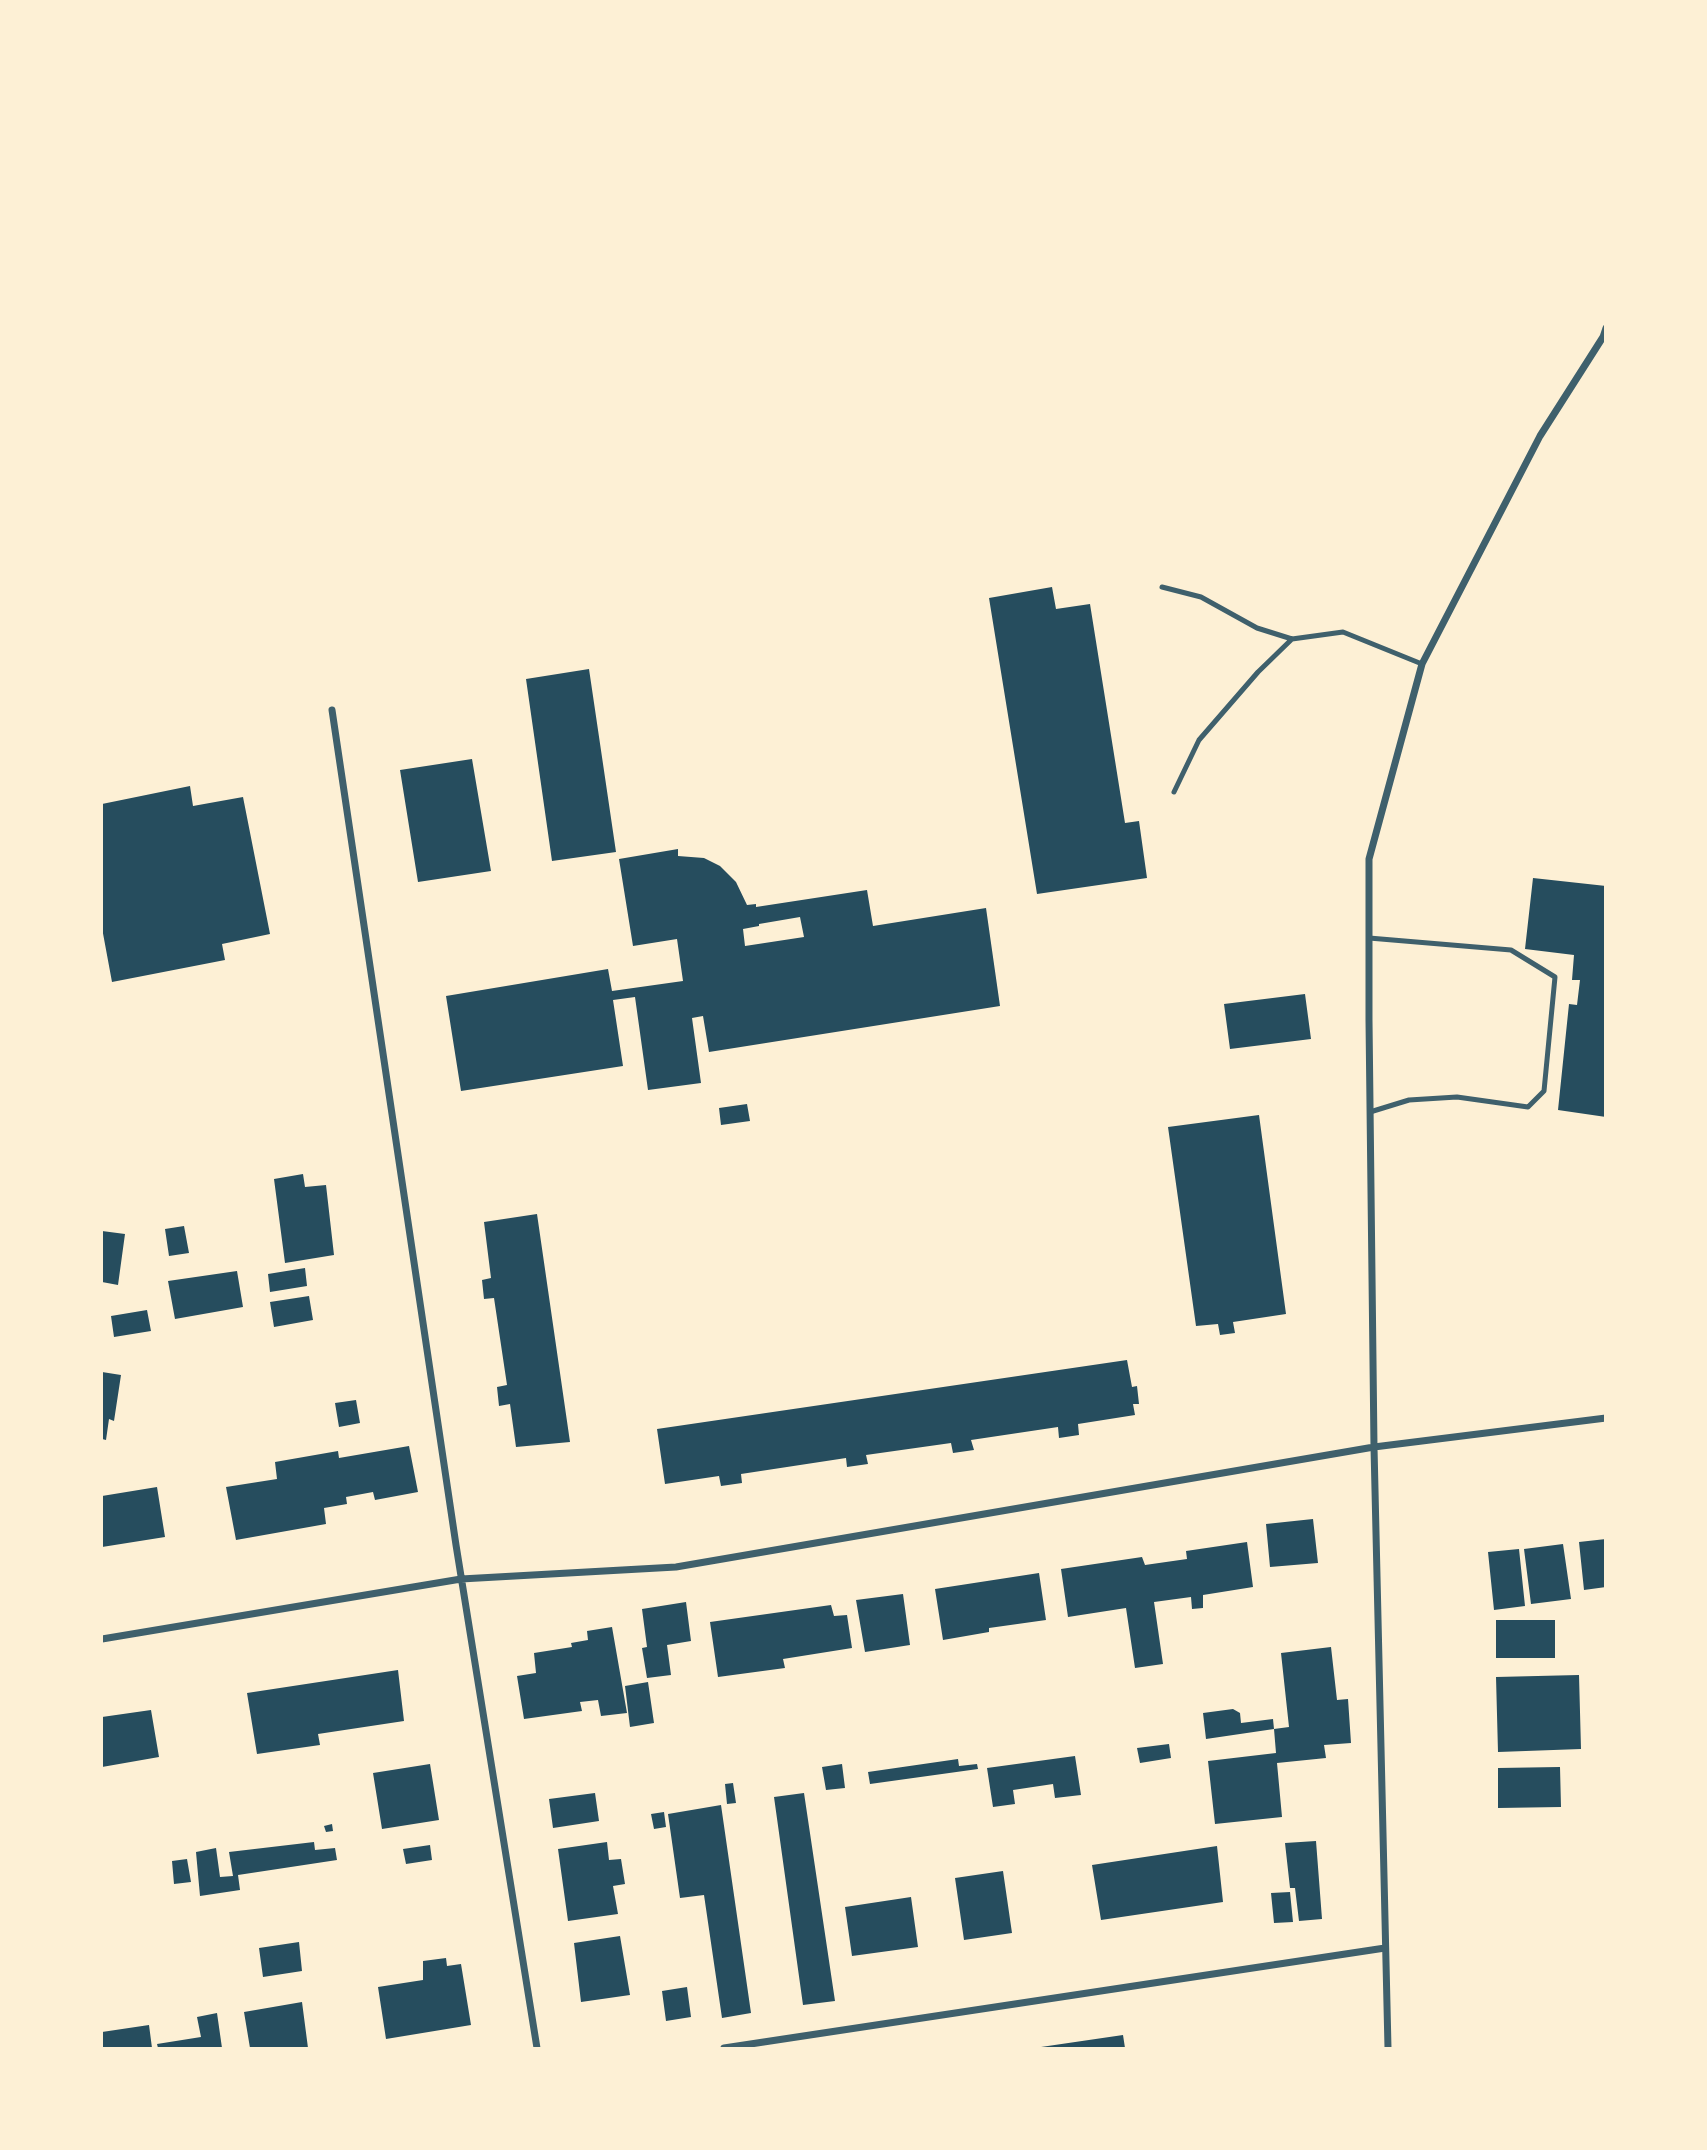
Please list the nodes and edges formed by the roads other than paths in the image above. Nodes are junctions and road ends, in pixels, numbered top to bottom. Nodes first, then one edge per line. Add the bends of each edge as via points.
1 (1605, 328) edge
2 (1162, 587) dead end
3 (1292, 639) junction
4 (1422, 664) junction
5 (332, 710) dead end
6 (1174, 792) dead end
7 (1369, 937) junction
8 (1370, 1112) junction
9 (1605, 1418) edge
10 (1374, 1447) junction
11 (461, 1579) junction
12 (102, 1639) edge
13 (1385, 1948) junction
14 (537, 2049) edge
15 (724, 2049) edge
16 (1388, 2049) edge

1 - 4 street via 1540,436
2 - 3 lane via 1201,597 1257,628
3 - 4 lane via 1343,632
3 - 6 lane via 1199,740
4 - 7 street via 1369,859
5 - 11 street
7 - 8 street
7 - 8 lane via 1511,950 1555,977 1544,1091 1528,1107 1457,1097 1409,1100
8 - 10 street
9 - 10 street
10 - 11 street via 676,1567
10 - 13 street
11 - 12 street
11 - 14 street
13 - 15 street
13 - 16 street

